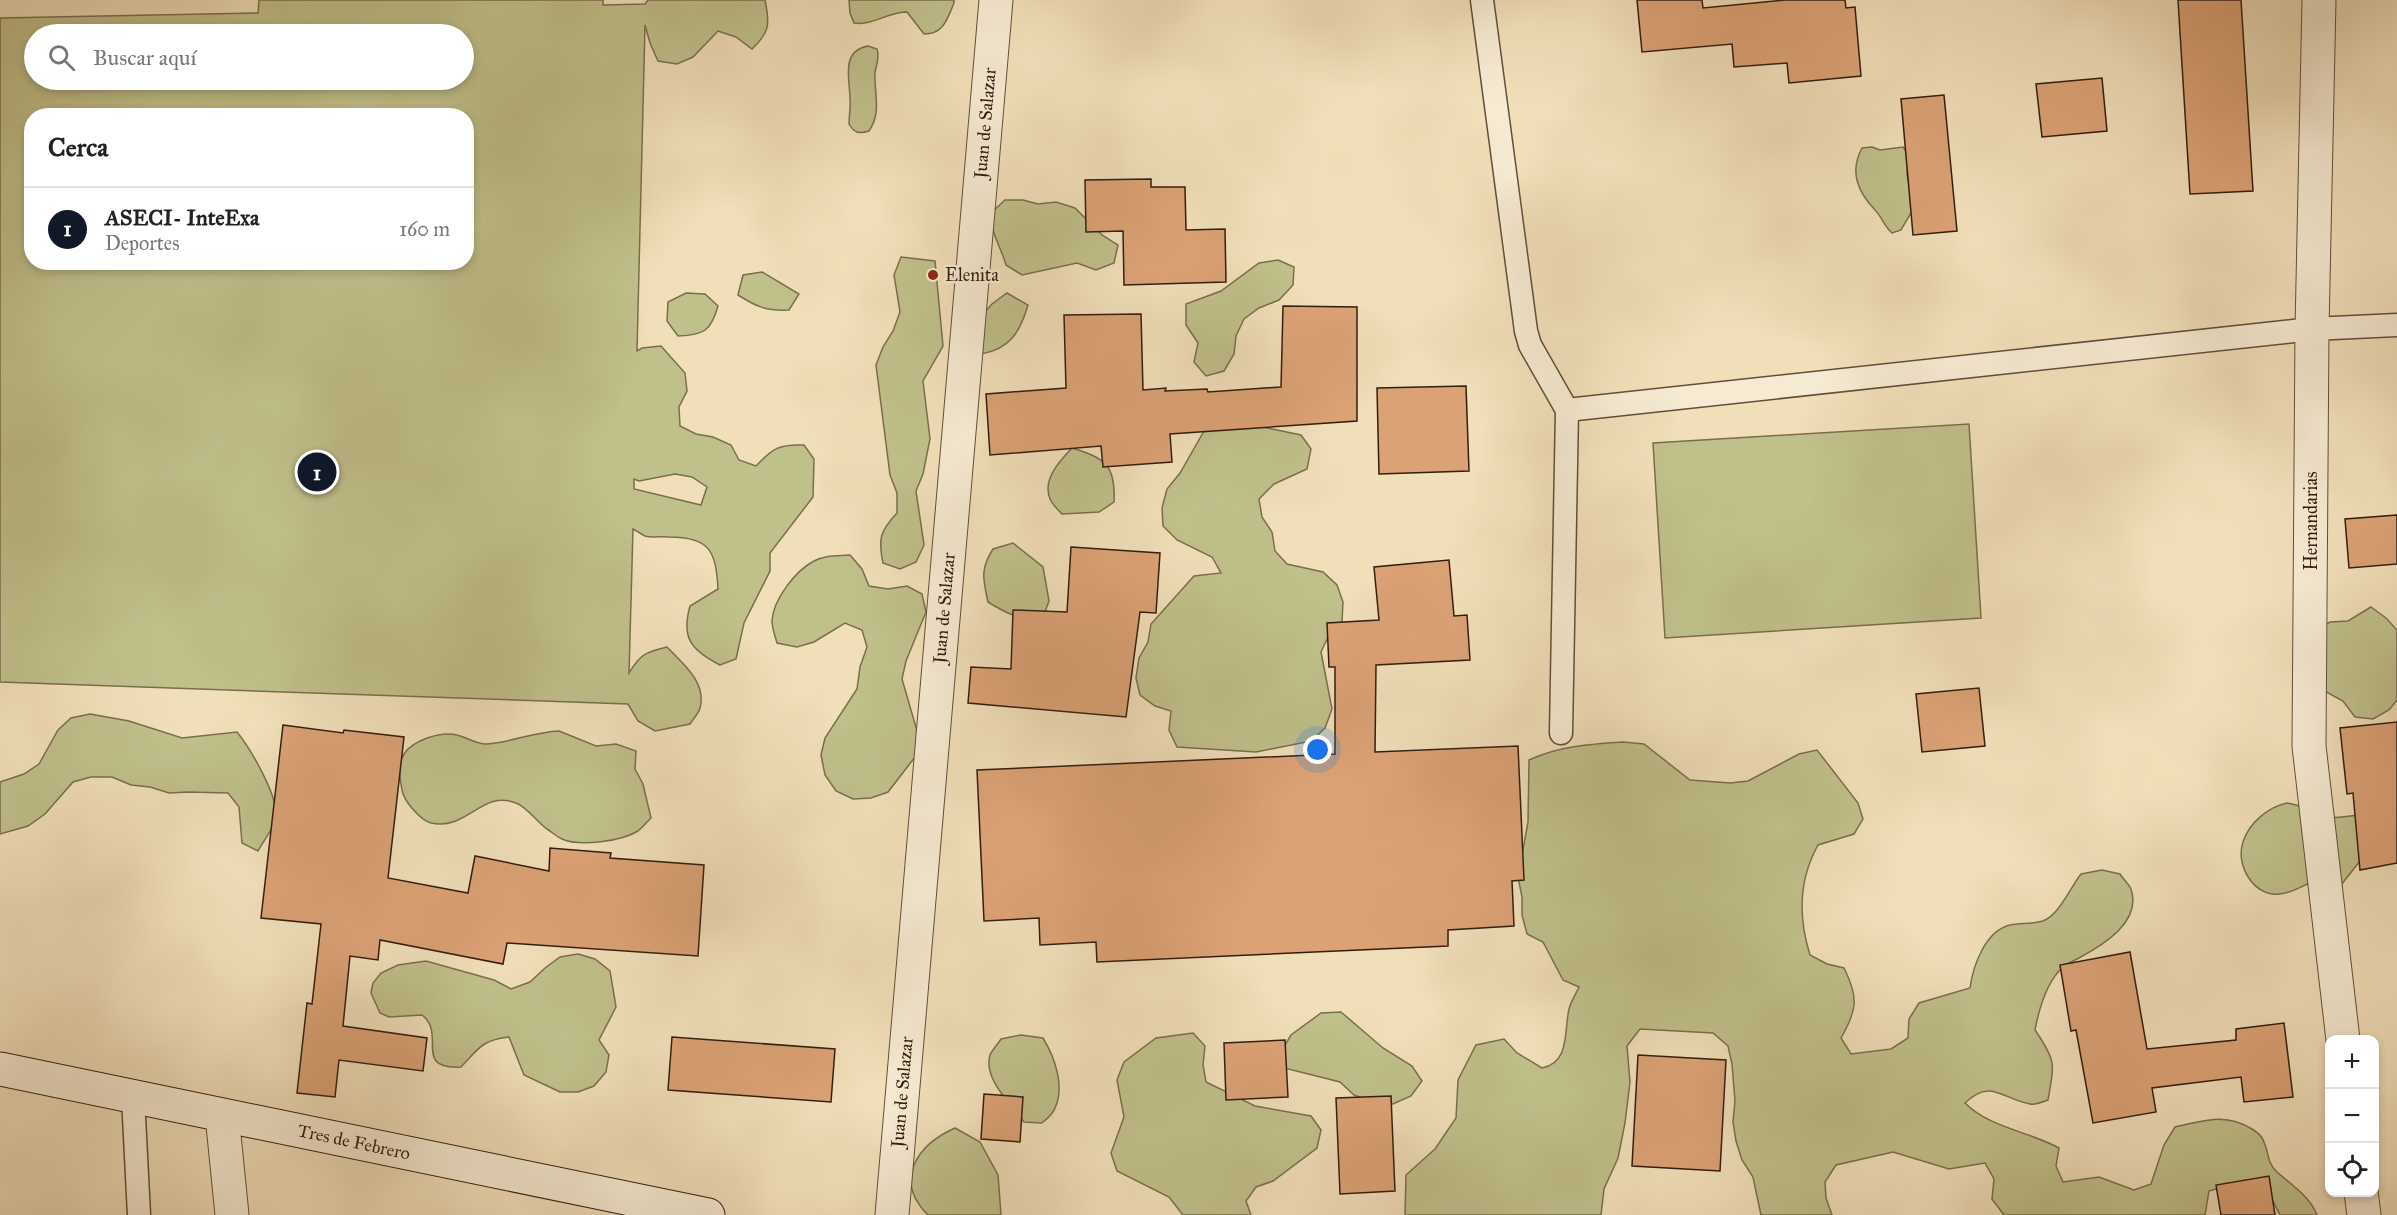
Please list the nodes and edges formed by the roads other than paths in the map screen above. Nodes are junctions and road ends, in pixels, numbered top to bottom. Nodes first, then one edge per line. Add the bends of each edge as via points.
1 (996, 0) edge
2 (1482, 0) edge
3 (2319, 0) edge
4 (2397, 325) edge
5 (2312, 329) junction
6 (1567, 410) junction
7 (1560, 733) dead end
8 (2342, 1035) edge
9 (0, 1069) edge
10 (133, 1096) junction
11 (222, 1115) junction
12 (2362, 1197) edge
13 (139, 1215) edge
14 (232, 1215) edge
15 (708, 1215) edge
16 (892, 1215) edge
17 (2364, 1215) edge

1 - 16 street, Juan de Salazar
2 - 6 lane via 1526,331
3 - 5 street, Hernandarias
4 - 5 lane
5 - 6 lane
5 - 8 street, Hernandarias via 2309,746
6 - 7 lane
9 - 10 street, Tres de Febrero
10 - 11 street, Tres de Febrero
10 - 13 lane
11 - 14 street
11 - 15 street, Tres de Febrero
12 - 17 street

